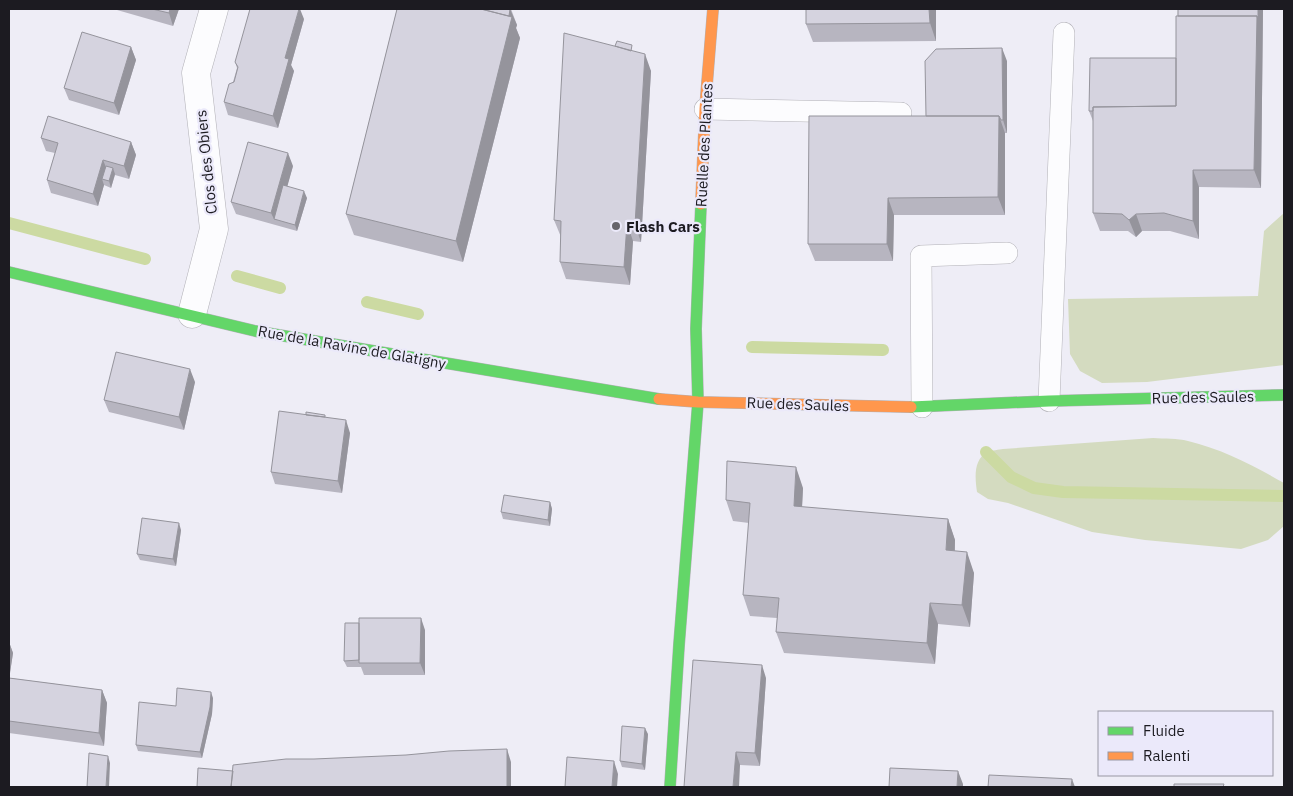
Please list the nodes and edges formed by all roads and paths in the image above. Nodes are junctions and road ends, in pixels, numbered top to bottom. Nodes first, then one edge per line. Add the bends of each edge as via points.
1 (214, 9) edge
2 (713, 9) edge
3 (1064, 33) dead end
4 (705, 109) junction
5 (901, 113) dead end
6 (1007, 253) dead end
7 (9, 272) edge
8 (192, 314) junction
9 (1284, 395) edge
10 (1049, 401) junction
11 (698, 402) junction
12 (922, 407) junction
13 (670, 787) edge

1 - 8 street, Clos des Obiers via 196,73 214,230
2 - 4 street, Ruelle des Plantes
3 - 10 lane
4 - 5 lane
4 - 11 street, Ruelle des Plantes via 696,329
6 - 12 lane via 920,256
7 - 8 street, Rue de la Ravine de Glatigny
8 - 11 street, Rue de la Ravine de Glatigny via 284,336 652,399
9 - 10 street, Rue des Saules
10 - 12 street, Rue des Saules
11 - 12 street, Rue des Saules
11 - 13 street

